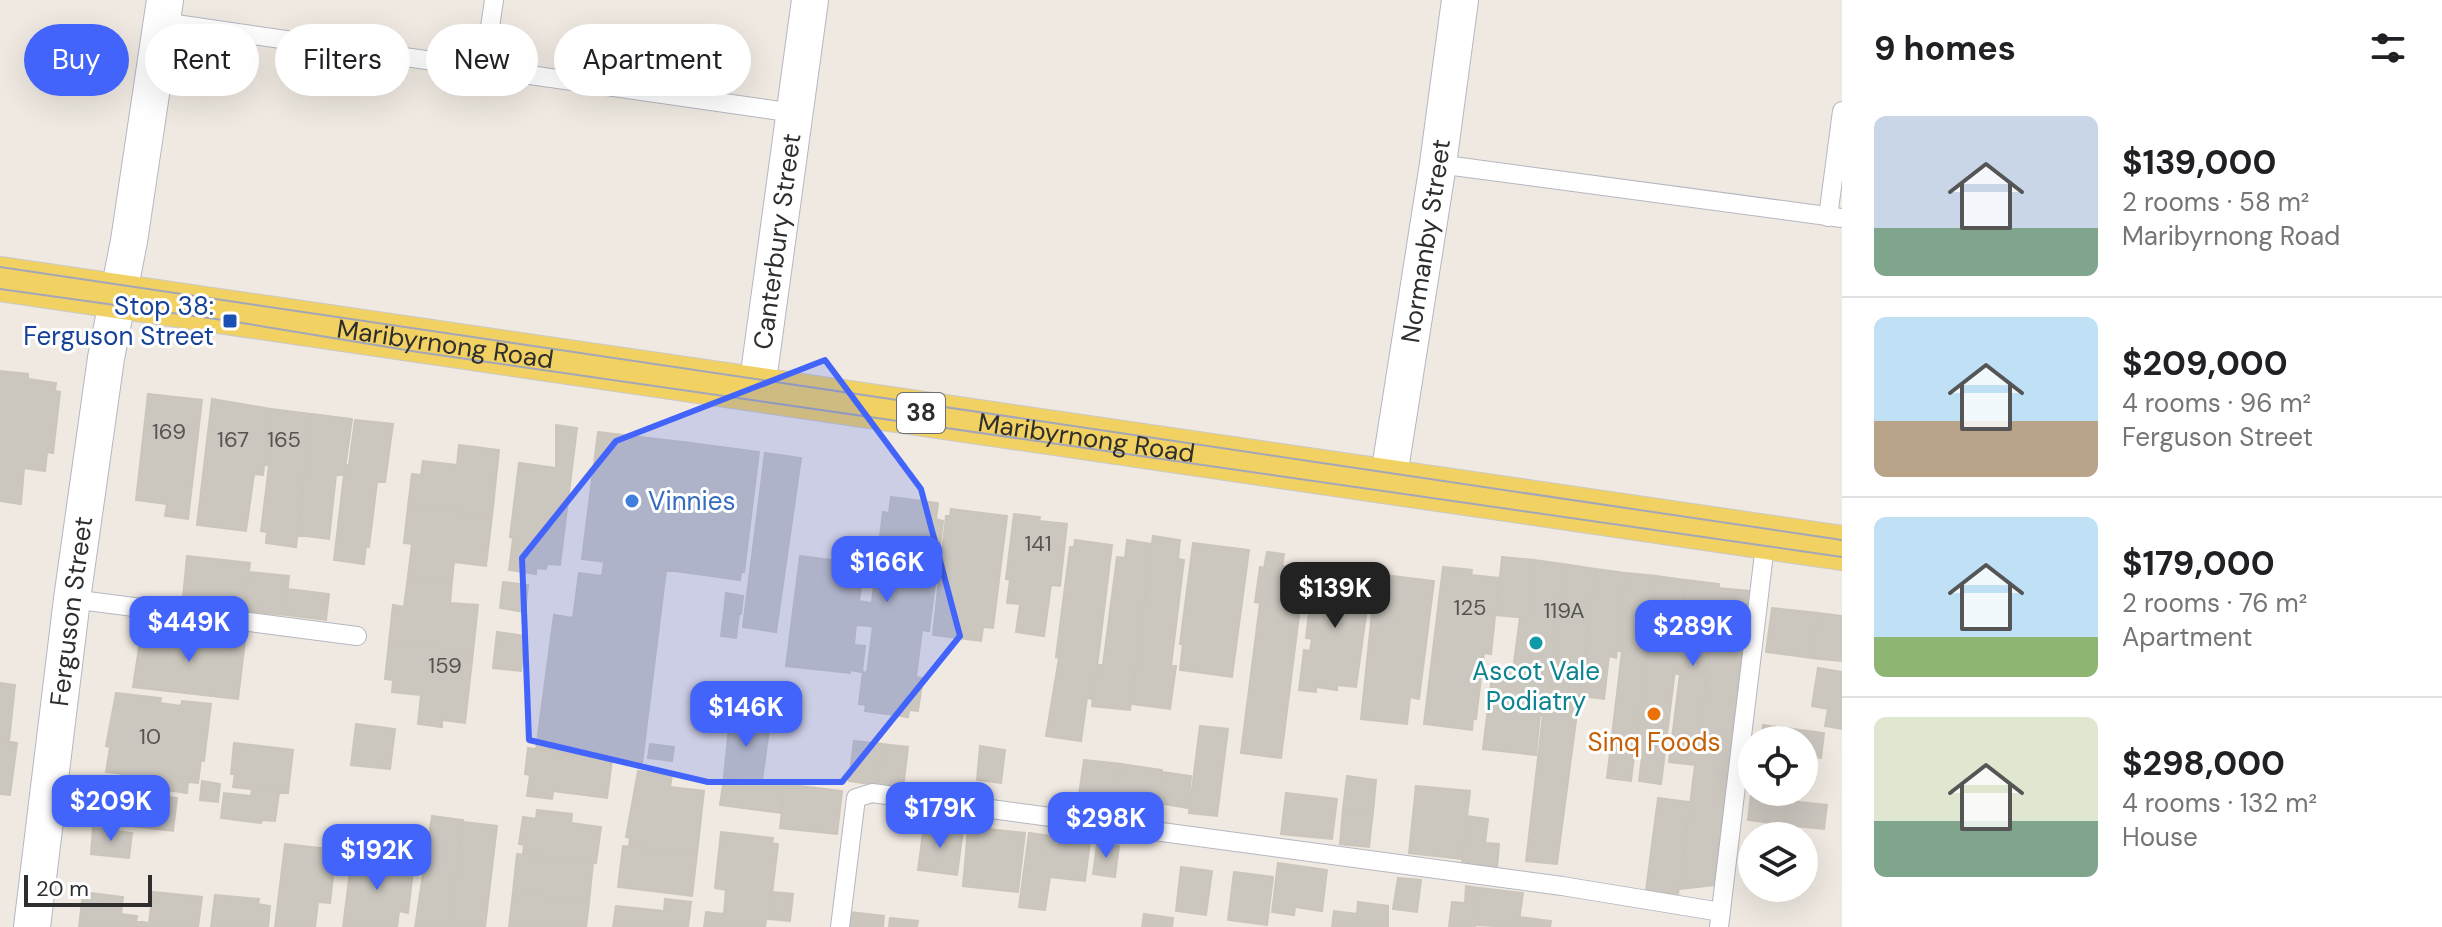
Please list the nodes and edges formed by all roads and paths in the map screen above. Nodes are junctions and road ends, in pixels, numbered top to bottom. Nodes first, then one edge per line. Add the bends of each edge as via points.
1 (494, 0) edge
2 (810, 0) edge
3 (1460, 0) edge
4 (163, 11) edge
5 (490, 24) edge
6 (426, 58) edge
7 (538, 76) edge
8 (1842, 111) edge
9 (794, 113) junction
10 (1438, 164) junction
11 (1835, 218) edge
12 (0, 279) edge
13 (118, 295) junction
14 (757, 388) junction
15 (1388, 482) junction
16 (1766, 537) junction
17 (1842, 548) edge
18 (72, 599) junction
19 (357, 636) dead end
20 (1720, 920) edge
21 (32, 927) edge
22 (840, 927) edge

1 - 5 lane
2 - 9 street, Canterbury Street
3 - 10 street, Normanby Street
4 - 6 lane
4 - 13 street, Ferguson Street
7 - 9 lane
8 - 11 lane
9 - 14 street, Canterbury Street
10 - 11 lane
10 - 15 street, Normanby Street
12 - 13 main road, Maribyrnong Road / 38
13 - 14 main road, Maribyrnong Road / 38
13 - 18 street, Ferguson Street
14 - 15 main road, Maribyrnong Road / 38
15 - 16 main road, Maribyrnong Road / 38
16 - 17 main road, Maribyrnong Road / 38
16 - 20 lane
18 - 19 lane
18 - 21 street, Ferguson Street
20 - 22 lane via 1562,886 872,793 856,798

